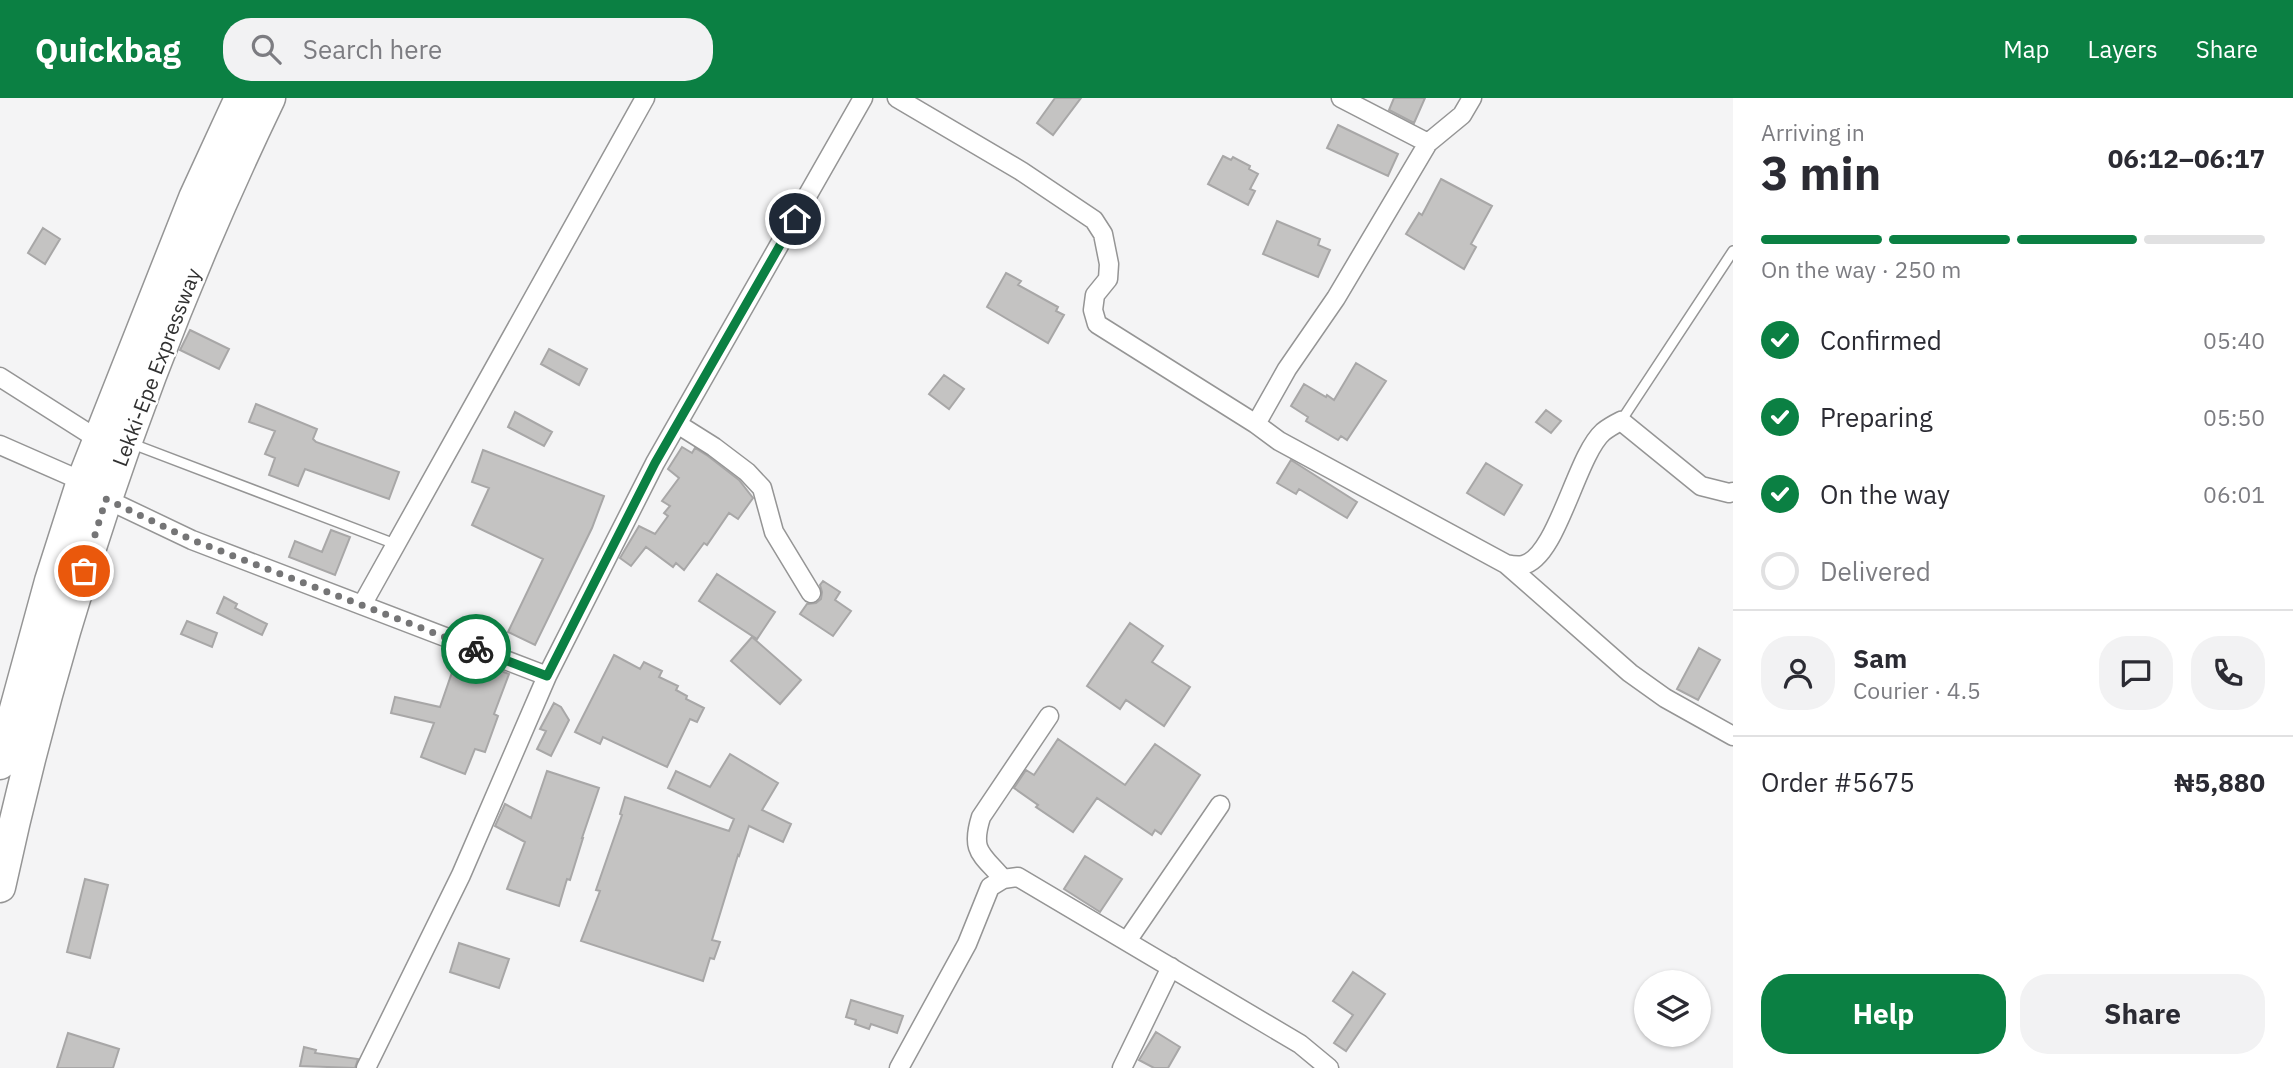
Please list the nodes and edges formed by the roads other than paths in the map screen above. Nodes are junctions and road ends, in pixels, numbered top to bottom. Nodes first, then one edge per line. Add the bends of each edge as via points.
1 (240, 98) edge
2 (270, 98) edge
3 (645, 98) edge
4 (863, 98) edge
5 (897, 98) edge
6 (1341, 98) edge
7 (1472, 98) edge
8 (1428, 143) junction
9 (1733, 251) edge
10 (0, 377) edge
11 (1621, 421) junction
12 (1256, 424) junction
13 (679, 425) junction
14 (112, 441) junction
15 (0, 445) edge
16 (82, 481) junction
17 (1733, 492) edge
18 (106, 499) junction
19 (396, 544) junction
20 (1506, 564) junction
21 (811, 593) dead end
22 (362, 605) junction
23 (547, 676) junction
24 (1049, 716) dead end
25 (1731, 732) edge
26 (0, 764) edge
27 (1220, 805) dead end
28 (1003, 879) junction
29 (0, 887) edge
30 (1127, 941) junction
31 (1171, 967) junction
32 (366, 1068) edge
33 (899, 1068) edge
34 (1122, 1068) edge
35 (1329, 1068) edge

1 - 14 highway, Lekki-Epe Expressway via 194,198
2 - 14 highway, Lekki-Epe Expressway
3 - 19 street
4 - 13 street
5 - 12 street via 1094,220 1103,234 1110,264 1108,279 1096,295 1093,310 1097,324
6 - 8 street
7 - 8 street via 1462,115
8 - 12 street
9 - 11 lane
10 - 14 street
11 - 17 street via 1701,486
11 - 20 street via 1602,433 1588,453 1548,541 1534,559 1523,565
12 - 20 street via 1279,441
13 - 21 street via 747,472 762,488 774,532
13 - 23 street via 655,463
14 - 16 highway, Lekki-Epe Expressway
14 - 18 highway, Lekki-Epe Expressway
14 - 19 lane
15 - 16 street
16 - 26 highway, Lekki-Epe Expressway
18 - 22 street via 192,540
18 - 29 highway, Lekki-Epe Expressway via 23,779
19 - 22 street
20 - 25 street via 1630,673 1665,698
22 - 23 street
23 - 32 street via 461,874
24 - 28 street via 981,817 976,834 976,847
27 - 30 street
28 - 30 street via 1018,877
28 - 33 street via 990,887 967,944
30 - 31 street
31 - 34 street
31 - 35 street via 1300,1044

